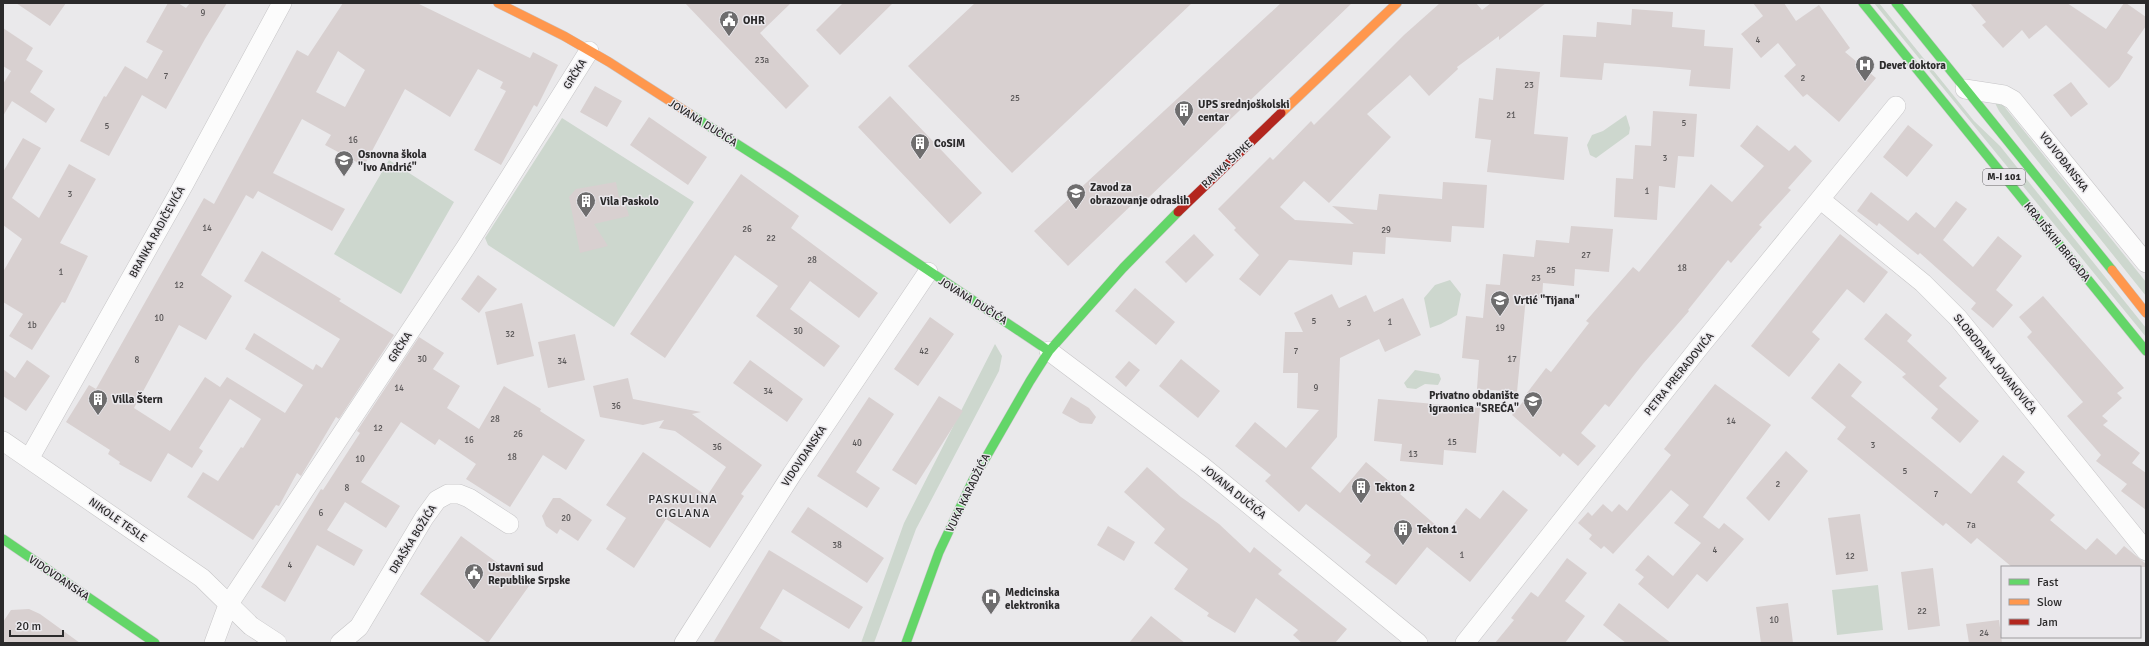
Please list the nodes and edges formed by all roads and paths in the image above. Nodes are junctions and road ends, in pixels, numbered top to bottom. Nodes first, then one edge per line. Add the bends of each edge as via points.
1 (282, 3) edge
2 (498, 3) edge
3 (1397, 3) edge
4 (1863, 3) edge
5 (1896, 3) edge
6 (589, 51) junction
7 (1965, 89) junction
8 (1896, 106) dead end
9 (1821, 200) junction
10 (2146, 263) edge
11 (928, 272) junction
12 (2146, 313) edge
13 (2146, 351) edge
14 (1049, 352) junction
15 (3, 441) edge
16 (29, 459) junction
17 (509, 524) dead end
18 (3, 539) edge
19 (2146, 551) edge
20 (228, 604) junction
21 (155, 643) edge
22 (214, 643) edge
23 (277, 643) edge
24 (340, 643) edge
25 (684, 643) edge
26 (906, 643) edge
27 (1418, 643) edge
28 (1464, 643) edge

1 - 16 street, BRANKA RADIČEVIĆA via 184,184
2 - 6 main road, JOVANA DUČIĆA
3 - 14 main road, RANKA ŠIPKE via 1184,205 1123,268
4 - 13 main road, KRAJIŠKIH BRIGADA / M-I 101
5 - 7 main road, M-I 101
6 - 11 main road, JOVANA DUČIĆA via 787,176
6 - 20 street, GRČKA via 478,228
7 - 10 street, VOJVOĐANSKA via 2004,95 2013,100
7 - 12 main road, M-I 101
8 - 9 street, PETRA PRERADOVIĆA via 1851,159
9 - 19 street, SLOBODANA JOVANOVIĆA via 1922,282 1958,318
9 - 28 street, PETRA PRERADOVIĆA
11 - 14 main road, JOVANA DUČIĆA
11 - 25 street, VIDOVDANSKA via 792,474
14 - 26 main road, VUKA KARADŽIĆA via 1012,410 973,480 939,552
14 - 27 street, JOVANA DUČIĆA via 1202,466
15 - 16 street, NIKOLE TESLE
16 - 20 street, NIKOLE TESLE via 202,578
17 - 24 street, DRAŠKA BOŽIĆA via 459,494 448,494 437,500 359,627
18 - 21 main road, VIDOVDANSKA
20 - 22 street, GRČKA
20 - 23 street via 251,626

